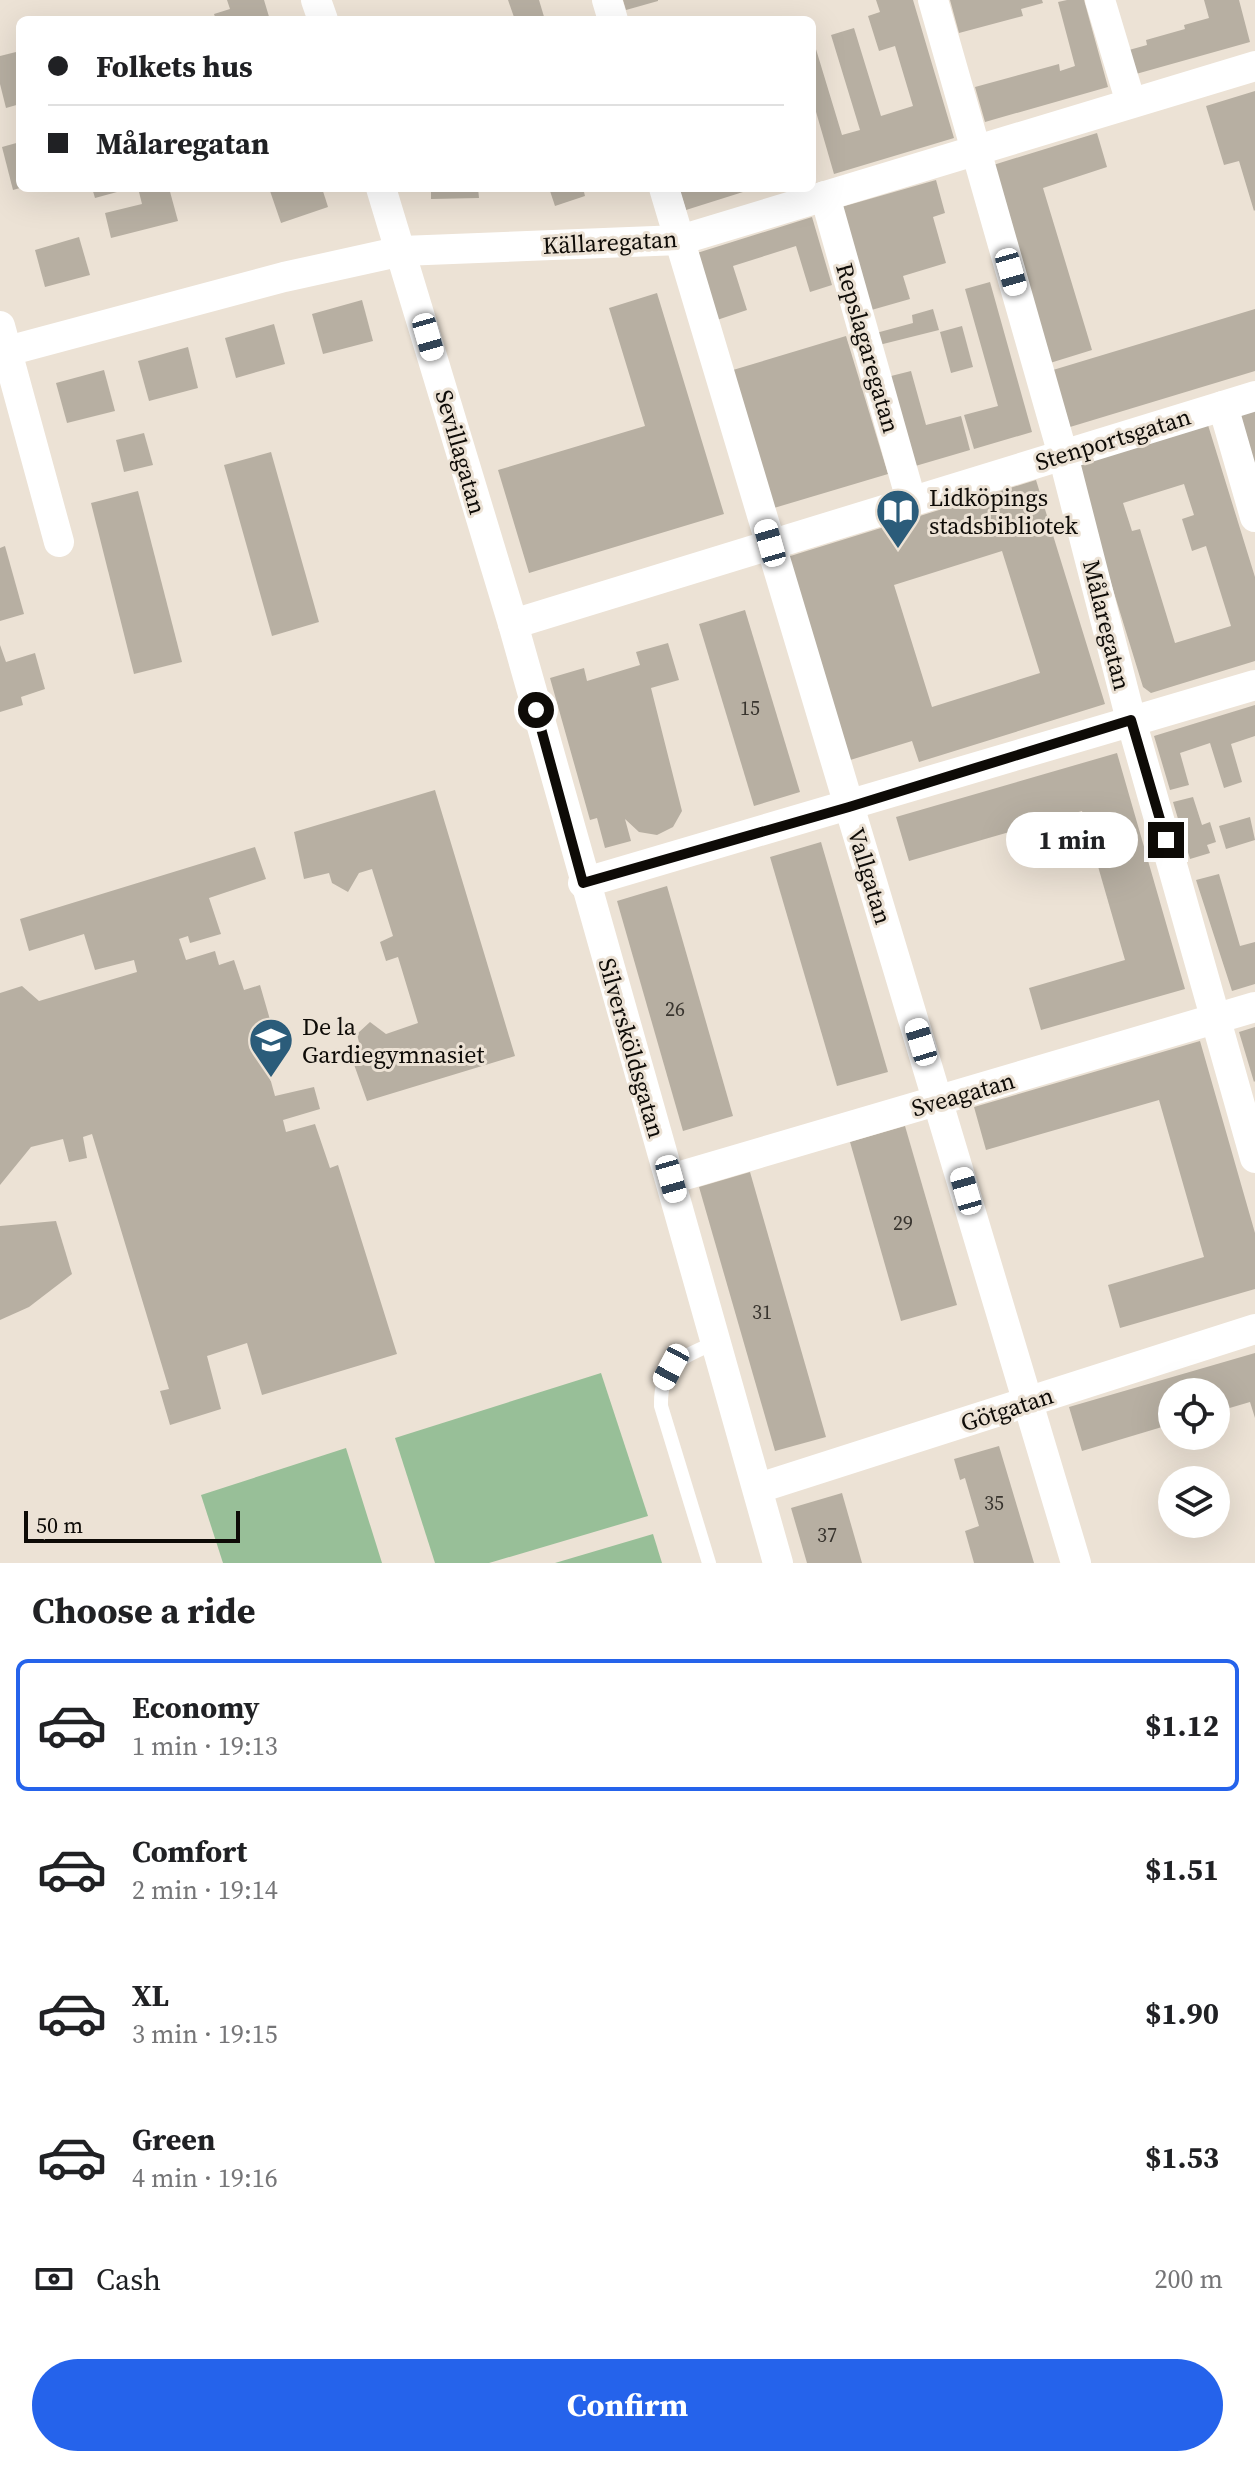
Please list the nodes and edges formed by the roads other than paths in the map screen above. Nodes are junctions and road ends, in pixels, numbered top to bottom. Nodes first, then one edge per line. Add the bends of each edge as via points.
1 (933, 0) edge
2 (1100, 0) edge
3 (1255, 66) edge
4 (1131, 103) junction
5 (976, 150) junction
6 (382, 192) edge
7 (665, 192) edge
8 (825, 196) junction
9 (680, 240) junction
10 (402, 251) junction
11 (2, 344) edge
12 (1255, 396) edge
13 (1223, 406) junction
14 (1063, 455) junction
15 (911, 500) junction
16 (1255, 517) edge
17 (59, 542) dead end
18 (770, 543) junction
19 (513, 624) junction
20 (1255, 685) edge
21 (1131, 720) junction
22 (849, 807) junction
23 (583, 883) junction
24 (1255, 1007) edge
25 (1217, 1018) junction
26 (939, 1101) junction
27 (1255, 1158) edge
28 (671, 1179) junction
29 (1255, 1329) edge
30 (717, 1342) junction
31 (1027, 1403) junction
32 (759, 1488) junction
33 (709, 1563) edge
34 (778, 1563) edge
35 (1076, 1563) edge

1 - 5 street, Målaregatan
2 - 4 street
3 - 4 street, Källaregatan
4 - 5 street, Källaregatan
5 - 8 street, Källaregatan
5 - 14 street, Målaregatan
6 - 10 street, Sevillagatan
7 - 9 street, Vallgatan
8 - 9 street, Källaregatan
8 - 15 street, Repslagaregatan
9 - 10 street, Källaregatan
9 - 18 street, Vallgatan
10 - 11 street, Källaregatan
10 - 19 street, Sevillagatan
11 - 17 street
12 - 13 street, Stenportsgatan
13 - 14 street, Stenportsgatan
13 - 16 street
14 - 15 street, Stenportsgatan
14 - 21 street, Målaregatan
15 - 18 street, Stenportsgatan
18 - 19 street, Stenportsgatan
18 - 22 street, Vallgatan
19 - 23 street, Silversköldsgatan
20 - 21 street
21 - 22 street
21 - 25 street, Målaregatan
22 - 23 street
22 - 26 street, Vallgatan
23 - 28 street, Silversköldsgatan
24 - 25 street, Sveagatan
25 - 26 street, Sveagatan
25 - 27 street, Målaregatan
26 - 28 street, Sveagatan
26 - 31 street, Vallgatan
28 - 30 street, Silversköldsgatan
29 - 31 street, Götgatan
30 - 32 street, Silversköldsgatan
30 - 33 lane via 682,1358 661,1386 661,1406
31 - 32 street, Götgatan
31 - 35 street, Vallgatan
32 - 34 street, Silversköldsgatan

